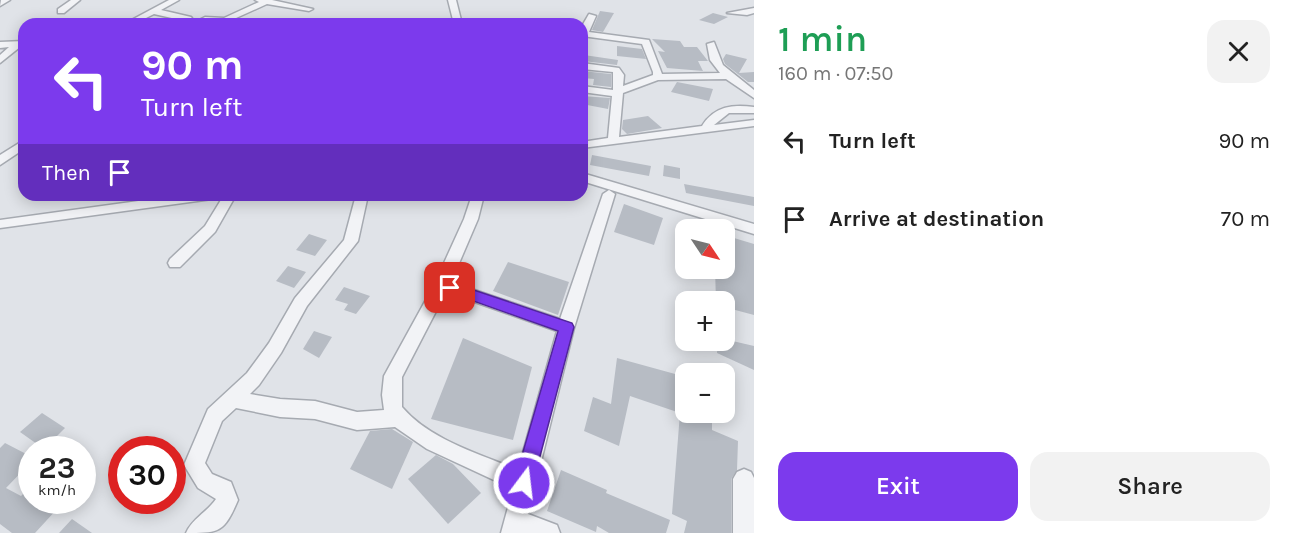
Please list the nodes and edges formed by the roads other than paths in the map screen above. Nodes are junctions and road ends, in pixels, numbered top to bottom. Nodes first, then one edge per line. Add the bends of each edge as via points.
1 (6, 0) edge
2 (76, 0) edge
3 (174, 0) edge
4 (452, 0) edge
5 (262, 1) edge
6 (0, 4) edge
7 (309, 9) dead end
8 (754, 10) edge
9 (61, 11) dead end
10 (153, 11) junction
11 (730, 13) dead end
12 (592, 16) dead end
13 (140, 18) edge
14 (184, 18) edge
15 (231, 18) edge
16 (456, 18) edge
17 (588, 22) edge
18 (588, 34) edge
19 (18, 44) edge
20 (711, 44) dead end
21 (0, 45) edge
22 (18, 46) edge
23 (0, 60) edge
24 (588, 67) edge
25 (729, 76) junction
26 (657, 77) junction
27 (588, 89) edge
28 (751, 91) edge
29 (619, 92) junction
30 (754, 110) edge
31 (754, 123) edge
32 (706, 130) junction
33 (613, 141) junction
34 (588, 144) edge
35 (18, 148) edge
36 (0, 161) edge
37 (588, 179) edge
38 (588, 188) edge
39 (609, 194) junction
40 (170, 201) edge
41 (189, 201) edge
42 (227, 201) edge
43 (361, 201) edge
44 (476, 201) edge
45 (689, 219) edge
46 (214, 223) junction
47 (0, 224) edge
48 (754, 229) edge
49 (735, 233) edge
50 (754, 239) edge
51 (175, 263) dead end
52 (442, 285) junction
53 (567, 327) junction
54 (234, 399) junction
55 (398, 418) junction
56 (744, 479) dead end
57 (524, 483) junction
58 (514, 526) edge
59 (197, 533) edge
60 (549, 533) edge
61 (744, 533) edge

1 - 6 street
2 - 9 street
3 - 10 street
4 - 16 street
5 - 7 street
5 - 15 street
8 - 11 street
10 - 13 street
10 - 14 street
12 - 17 street
18 - 26 street via 646,42
19 - 21 street
20 - 25 street via 710,54
22 - 23 street
24 - 29 street via 619,72
25 - 26 street
25 - 28 street
26 - 29 street
27 - 29 street
29 - 33 street
30 - 32 street via 724,110 710,120
31 - 32 street
32 - 33 street
33 - 34 street
35 - 36 street
37 - 48 street
38 - 39 street
39 - 45 street
39 - 53 street
40 - 47 street
41 - 46 street via 207,209
42 - 46 street
43 - 54 street via 351,241 301,302 265,363
44 - 52 street
46 - 51 street
49 - 50 street
52 - 53 street
52 - 55 street via 393,376 392,406
53 - 57 street
54 - 55 street via 315,410 357,421
54 - 59 street via 215,415 194,465 205,481 223,490 227,500 217,516
55 - 57 street via 433,441
56 - 61 street
57 - 58 street
58 - 60 street

